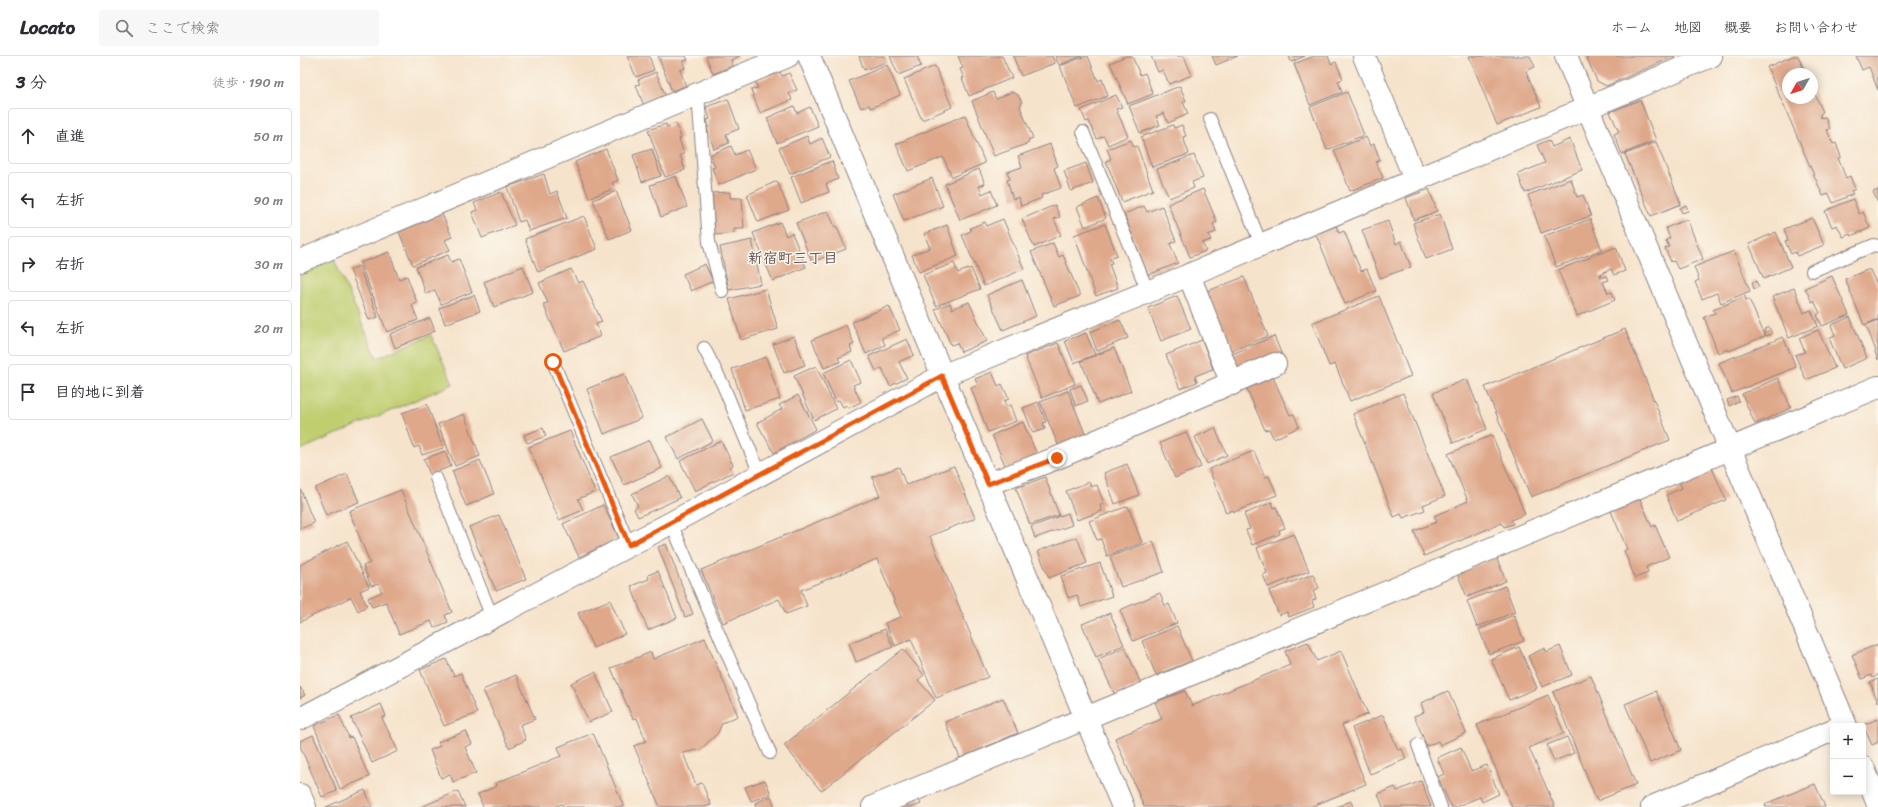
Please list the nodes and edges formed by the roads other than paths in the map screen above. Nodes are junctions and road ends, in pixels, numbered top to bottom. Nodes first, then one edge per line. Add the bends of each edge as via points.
1 (788, 56) edge
2 (808, 56) edge
3 (1364, 56) edge
4 (1566, 56) edge
5 (1711, 56) edge
6 (698, 94) junction
7 (1588, 108) junction
8 (1210, 118) dead end
9 (1083, 132) dead end
10 (1415, 179) junction
11 (1260, 244) junction
12 (1878, 246) edge
13 (300, 261) edge
14 (1812, 271) dead end
15 (1189, 275) junction
16 (722, 291) dead end
17 (1148, 292) junction
18 (704, 348) dead end
19 (553, 362) dead end
20 (1275, 364) dead end
21 (942, 376) junction
22 (1232, 384) junction
23 (1878, 387) edge
24 (1730, 447) junction
25 (760, 474) junction
26 (436, 478) dead end
27 (988, 484) junction
28 (671, 523) junction
29 (629, 545) junction
30 (492, 617) junction
31 (300, 719) edge
32 (1086, 719) junction
33 (1840, 723) edge
34 (1830, 732) edge
35 (1418, 746) dead end
36 (770, 753) dead end
37 (1866, 774) edge
38 (300, 794) edge
39 (1878, 804) edge
40 (305, 807) edge
41 (873, 807) edge
42 (1123, 807) edge
43 (1442, 807) edge
44 (1652, 807) edge

1 - 6 main road
2 - 21 main road
3 - 10 main road
4 - 7 main road
5 - 7 main road
6 - 13 main road
6 - 16 lane via 710,242
7 - 10 main road
7 - 24 main road
8 - 11 lane
9 - 17 lane
10 - 11 main road
11 - 15 main road
12 - 14 lane via 1874,245
15 - 17 main road
15 - 22 main road
17 - 21 main road
18 - 25 lane via 723,385
19 - 29 lane
20 - 22 main road
21 - 25 main road
21 - 27 main road
22 - 27 main road via 1057,458
23 - 24 main road
24 - 32 main road
24 - 33 main road
25 - 28 main road
26 - 30 lane
27 - 32 main road
28 - 29 main road
28 - 36 lane
29 - 30 main road
30 - 31 main road
32 - 41 main road
32 - 42 main road
34 - 44 main road
35 - 43 lane
37 - 39 main road
38 - 40 main road

